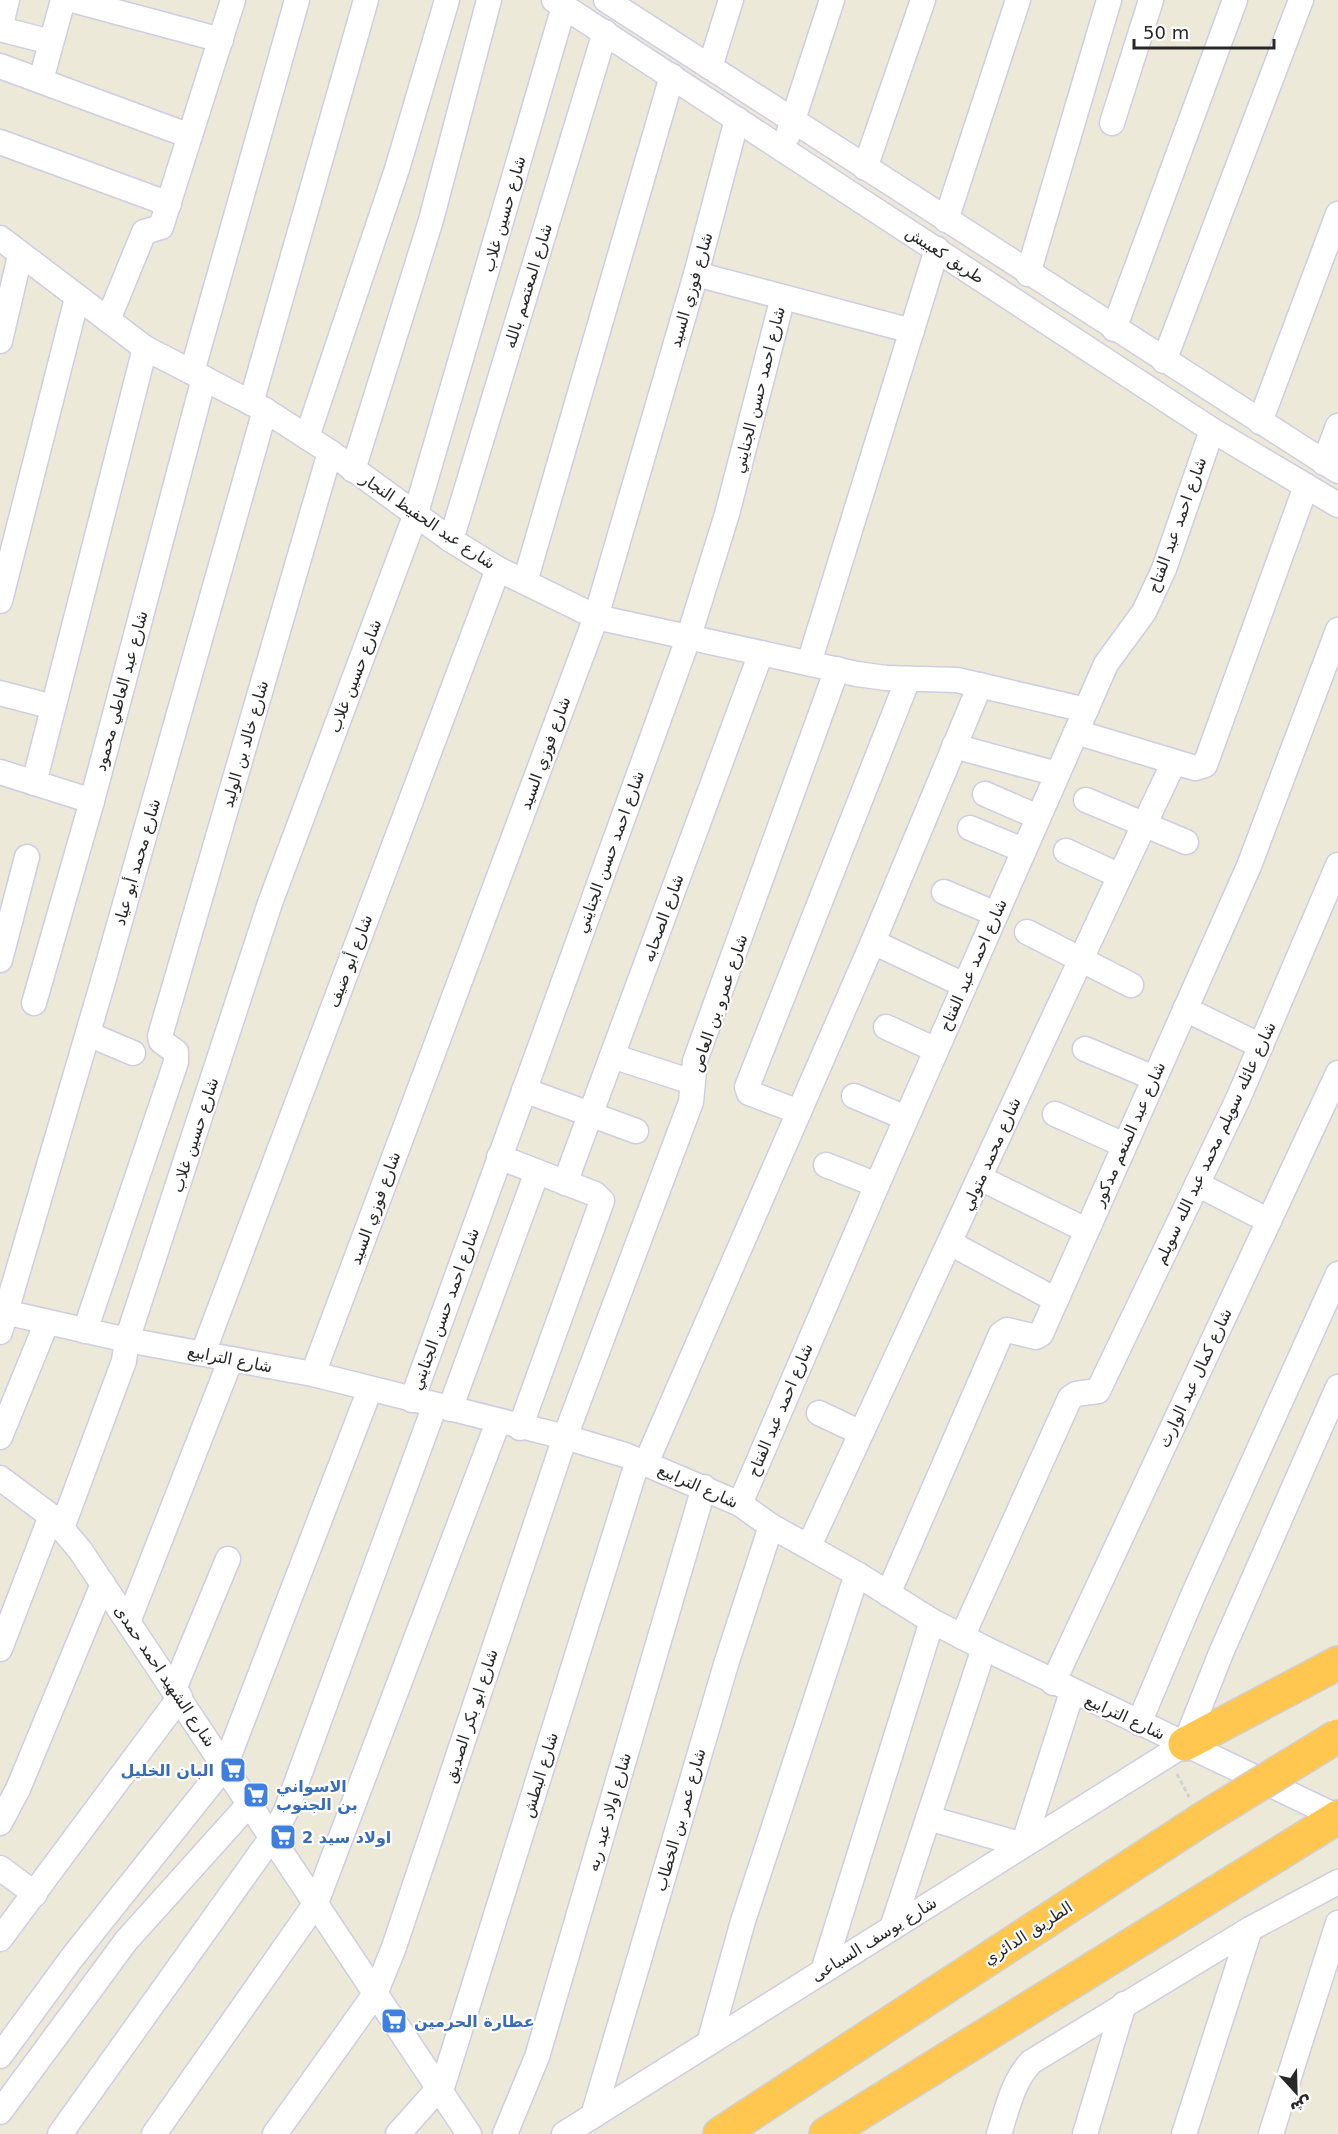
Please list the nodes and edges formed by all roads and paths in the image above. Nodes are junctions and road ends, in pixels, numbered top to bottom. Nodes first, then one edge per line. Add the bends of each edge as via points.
1 (7, 0) edge
2 (63, 0) edge
3 (72, 0) edge
4 (233, 0) edge
5 (297, 0) edge
6 (366, 0) edge
7 (447, 0) edge
8 (489, 0) edge
9 (731, 0) edge
10 (832, 0) edge
11 (923, 0) edge
12 (1018, 0) edge
13 (1108, 0) edge
14 (1151, 0) edge
15 (1235, 0) edge
16 (1301, 0) edge
17 (612, 2) edge
18 (559, 3) edge
19 (0, 29) edge
20 (605, 32) junction
21 (221, 40) junction
22 (51, 42) junction
23 (0, 66) edge
24 (710, 67) junction
25 (672, 76) junction
26 (41, 80) junction
27 (737, 119) junction
28 (794, 121) junction
29 (1112, 123) dead end
30 (190, 136) junction
31 (0, 142) edge
32 (783, 148) junction
33 (865, 168) junction
34 (169, 204) junction
35 (1338, 214) edge
36 (946, 220) junction
37 (0, 238) edge
38 (937, 249) junction
39 (20, 256) junction
40 (696, 274) junction
41 (1028, 274) junction
42 (783, 297) junction
43 (77, 298) junction
44 (108, 320) junction
45 (1114, 329) junction
46 (912, 331) junction
47 (0, 340) edge
48 (145, 348) junction
49 (1164, 361) junction
50 (198, 375) junction
51 (258, 406) junction
52 (1260, 422) junction
53 (1338, 426) edge
54 (1212, 430) junction
55 (307, 437) junction
56 (1294, 444) junction
57 (330, 452) junction
58 (1331, 467) edge
59 (353, 470) junction
60 (1280, 470) junction
61 (1306, 486) junction
62 (1338, 505) edge
63 (416, 516) junction
64 (451, 540) junction
65 (498, 569) junction
66 (525, 582) junction
67 (0, 601) edge
68 (596, 617) junction
69 (1338, 630) edge
70 (689, 636) junction
71 (761, 653) junction
72 (809, 663) junction
73 (837, 669) junction
74 (908, 679) junction
75 (980, 685) junction
76 (0, 693) edge
77 (53, 707) junction
78 (1086, 710) junction
79 (1076, 732) junction
80 (954, 746) junction
81 (1174, 762) junction
82 (0, 772) edge
83 (1057, 774) junction
84 (34, 783) junction
85 (985, 794) dead end
86 (92, 801) junction
87 (1086, 801) dead end
88 (1038, 817) junction
89 (1144, 824) junction
90 (970, 828) dead end
91 (1186, 842) dead end
92 (1023, 850) junction
93 (1066, 851) dead end
94 (27, 857) dead end
95 (1338, 865) edge
96 (1120, 876) junction
97 (944, 892) dead end
98 (996, 914) junction
99 (1027, 932) dead end
100 (873, 942) junction
101 (1080, 959) junction
102 (0, 960) edge
103 (964, 985) junction
104 (1131, 985) dead end
105 (34, 1003) dead end
106 (1185, 1009) junction
107 (886, 1027) dead end
108 (88, 1034) junction
109 (1262, 1046) junction
110 (1086, 1049) dead end
111 (936, 1050) junction
112 (133, 1053) dead end
113 (612, 1056) junction
114 (1338, 1073) edge
115 (1154, 1078) junction
116 (692, 1082) junction
117 (524, 1090) junction
118 (854, 1096) dead end
119 (799, 1112) junction
120 (1055, 1114) dead end
121 (590, 1115) junction
122 (906, 1118) junction
123 (636, 1131) dead end
124 (1124, 1145) junction
125 (499, 1157) junction
126 (826, 1165) dead end
127 (537, 1173) junction
128 (980, 1178) junction
129 (565, 1183) junction
130 (1197, 1184) junction
131 (877, 1185) junction
132 (1269, 1221) junction
133 (1086, 1230) junction
134 (950, 1243) junction
135 (1338, 1274) edge
136 (1056, 1300) junction
137 (2, 1319) edge
138 (47, 1322) junction
139 (85, 1330) junction
140 (127, 1340) junction
141 (202, 1353) junction
142 (231, 1359) junction
143 (313, 1374) junction
144 (1338, 1387) edge
145 (370, 1389) junction
146 (432, 1405) junction
147 (819, 1413) dead end
148 (509, 1425) junction
149 (861, 1433) junction
150 (0, 1437) edge
151 (565, 1437) junction
152 (642, 1462) junction
153 (0, 1478) edge
154 (704, 1486) junction
155 (740, 1504) junction
156 (56, 1522) junction
157 (771, 1526) junction
158 (809, 1546) junction
159 (228, 1558) dead end
160 (857, 1574) junction
161 (103, 1584) junction
162 (888, 1594) junction
163 (932, 1621) junction
164 (128, 1622) junction
165 (962, 1637) junction
166 (984, 1648) junction
167 (0, 1649) edge
168 (1338, 1663) edge
169 (1063, 1688) junction
170 (177, 1693) junction
171 (1139, 1723) junction
172 (1338, 1736) edge
173 (1181, 1758) junction
174 (225, 1766) junction
175 (1185, 1789) dead end
176 (250, 1803) junction
177 (1338, 1817) edge
178 (928, 1818) junction
179 (0, 1823) edge
180 (272, 1837) junction
181 (1023, 1845) junction
182 (0, 1869) edge
183 (1338, 1882) edge
184 (35, 1894) junction
185 (316, 1903) junction
186 (1338, 1923) edge
187 (892, 1928) junction
188 (1250, 1929) junction
189 (0, 1939) edge
190 (823, 1971) junction
191 (375, 1994) junction
192 (1124, 2004) junction
193 (709, 2043) junction
194 (0, 2056) edge
195 (440, 2089) junction
196 (0, 2112) edge
197 (593, 2116) junction
198 (60, 2134) edge
199 (154, 2134) edge
200 (275, 2134) edge
201 (398, 2134) edge
202 (469, 2134) edge
203 (505, 2134) edge
204 (564, 2134) edge
205 (720, 2134) edge
206 (826, 2134) edge
207 (999, 2134) edge
208 (1085, 2134) edge
209 (1184, 2134) edge
210 (1271, 2134) edge

1 - 19 street
2 - 22 street
3 - 21 street
4 - 21 street
5 - 50 street, شارع عبد العاطي محمود
6 - 51 street, شارع محمد أبو عياد
7 - 55 street via 398,169
8 - 59 street via 431,220
9 - 24 street
10 - 28 street
11 - 33 street
12 - 36 street
13 - 41 street
14 - 29 street
15 - 45 street
16 - 49 street
17 - 24 street, طريق كعبيش
18 - 20 street, طريق كعبيش
18 - 63 street, شارع حسين غلاب
19 - 22 street
20 - 25 street, طريق كعبيش
20 - 64 street, شارع المعتصم بالله
21 - 30 street
22 - 26 street
23 - 26 street
24 - 28 street, طريق كعبيش
25 - 27 street, طريق كعبيش
25 - 66 street
26 - 30 street
27 - 32 street, طريق كعبيش
27 - 40 street, شارع فوزي السيد
28 - 32 street
28 - 33 street, طريق كعبيش
30 - 34 street
31 - 34 street
32 - 38 street, طريق كعبيش
33 - 36 street, طريق كعبيش
34 - 44 street via 161,227 147,229 141,236
35 - 52 street
36 - 41 street, طريق كعبيش
37 - 39 street, شارع عبد الحفيظ النجار
38 - 46 street
38 - 54 street, طريق كعبيش
39 - 43 street, شارع عبد الحفيظ النجار
39 - 47 street
40 - 42 street
40 - 68 street, شارع فوزي السيد
41 - 45 street, طريق كعبيش
42 - 46 street
42 - 70 street, شارع احمد حسن الجنايني via 728,514
43 - 44 street, شارع عبد الحفيظ النجار
43 - 67 street
44 - 48 street, شارع عبد الحفيظ النجار
45 - 49 street, طريق كعبيش
46 - 72 street
48 - 50 street, شارع عبد الحفيظ النجار
48 - 77 street
49 - 52 street, طريق كعبيش
50 - 51 street, شارع عبد الحفيظ النجار
50 - 86 street, شارع عبد العاطي محمود
51 - 55 street, شارع عبد الحفيظ النجار
51 - 108 street, شارع محمد أبو عياد
52 - 56 street, طريق كعبيش
53 - 58 street
54 - 60 street, طريق كعبيش
54 - 78 street, شارع احمد عبد الفتاح via 1164,569 1144,612 1106,664
55 - 57 street, شارع عبد الحفيظ النجار
56 - 58 street, طريق كعبيش
56 - 60 street
57 - 59 street, شارع عبد الحفيظ النجار
57 - 139 street, شارع خالد بن الوليد via 160,1036 176,1052 176,1062
59 - 63 street, شارع عبد الحفيظ النجار
60 - 61 street, طريق كعبيش
61 - 62 street, طريق كعبيش
61 - 81 street via 1208,761 1201,768
63 - 64 street, شارع عبد الحفيظ النجار
63 - 140 street, شارع حسين غلاب via 270,903
64 - 65 street, شارع عبد الحفيظ النجار
65 - 66 street, شارع عبد الحفيظ النجار
65 - 141 street, شارع أبو ضيف
66 - 68 street, شارع عبد الحفيظ النجار
68 - 70 street, شارع عبد الحفيظ النجار
68 - 143 street, شارع فوزي السيد
69 - 106 street, شارع عبد المنعم مدكور via 1249,866
70 - 71 street, شارع عبد الحفيظ النجار
70 - 117 street, شارع احمد حسن الجنايني
71 - 72 street, شارع عبد الحفيظ النجار
71 - 113 street, شارع الصحابه
72 - 73 street, شارع عبد الحفيظ النجار
73 - 74 street, شارع عبد الحفيظ النجار
73 - 116 street, شارع عمرو بن العاص via 695,1061
74 - 75 street, شارع عبد الحفيظ النجار via 957,680
74 - 119 street via 747,1087 749,1093
75 - 78 street, شارع عبد الحفيظ النجار
75 - 80 street, شارع البطش
76 - 77 street
77 - 84 street
78 - 79 street, شارع احمد عبد الفتاح
79 - 81 street
79 - 83 street, شارع احمد عبد الفتاح
80 - 83 street
80 - 100 street, شارع البطش
81 - 89 street, شارع محمد متولي
82 - 84 street
83 - 88 street, شارع احمد عبد الفتاح
84 - 86 street
85 - 88 street
86 - 105 street, شارع عبد العاطي محمود
87 - 89 street
88 - 92 street, شارع احمد عبد الفتاح
89 - 91 street
89 - 96 street, شارع محمد متولي
90 - 92 street
92 - 98 street, شارع احمد عبد الفتاح
93 - 96 street
94 - 102 street
95 - 109 street, شارع عائله سويلم محمد عبد الله سويلم
96 - 101 street, شارع محمد متولي
97 - 98 street
98 - 103 street, شارع احمد عبد الفتاح
99 - 101 street
100 - 103 street
100 - 119 street, شارع البطش
101 - 104 street
101 - 128 street, شارع محمد متولي
103 - 111 street, شارع احمد عبد الفتاح
106 - 109 street
106 - 115 street, شارع عبد المنعم مدكور
107 - 111 street
108 - 112 street
108 - 137 street, شارع محمد أبو عياد
109 - 130 street, شارع عائله سويلم محمد عبد الله سويلم
110 - 115 street
111 - 122 street, شارع احمد عبد الفتاح
113 - 116 street
113 - 121 street, شارع الصحابه
114 - 132 street, شارع كمال عبد الوارث
115 - 124 street, شارع عبد المنعم مدكور
116 - 151 street, شارع عمرو بن العاص via 691,1102
117 - 121 street
117 - 125 street, شارع احمد حسن الجنايني
118 - 122 street
119 - 152 street, شارع البطش
120 - 124 street
121 - 123 street
121 - 129 street, شارع الصحابه
122 - 131 street, شارع احمد عبد الفتاح
124 - 133 street, شارع عبد المنعم مدكور
125 - 127 street
125 - 146 street, شارع احمد حسن الجنايني
126 - 131 street
127 - 129 street
127 - 146 street
128 - 133 street
128 - 134 street, شارع محمد متولي
129 - 148 street via 595,1194 602,1207
130 - 132 street
130 - 165 street, شارع عائله سويلم محمد عبد الله سويلم via 1098,1391 1070,1398
131 - 155 street, شارع احمد عبد الفتاح
132 - 169 street, شارع كمال عبد الوارث
133 - 136 street, شارع عبد المنعم مدكور
134 - 136 street
134 - 149 street, شارع محمد متولي
135 - 171 street
136 - 162 street, شارع عبد المنعم مدكور via 1038,1336 1006,1329 1001,1334
137 - 138 street, شارع الترابيع
138 - 139 street, شارع الترابيع
138 - 150 street
139 - 140 street, شارع الترابيع
140 - 141 street, شارع الترابيع
140 - 156 street, شارع حسين غلاب via 124,1361
141 - 142 street, شارع الترابيع
142 - 143 street, شارع الترابيع
142 - 164 street
143 - 145 street, شارع الترابيع
144 - 173 street via 1221,1653
145 - 146 street, شارع الترابيع
145 - 174 street
146 - 148 street, شارع الترابيع
146 - 180 street via 297,1785
147 - 149 street
148 - 151 street, شارع الترابيع
148 - 185 street
149 - 158 street, شارع محمد متولي
151 - 152 street, شارع الترابيع
151 - 191 street, شارع ابو بكر الصديق
152 - 154 street, شارع الترابيع
152 - 195 street, شارع البطش
153 - 156 street, شارع الشهيد احمد حمدى
154 - 155 street, شارع الترابيع
154 - 203 street, شارع اولاد عبد ربه via 534,2067
155 - 157 street, شارع الترابيع
156 - 161 street, شارع الشهيد احمد حمدى
156 - 167 street, شارع حسين غلاب
157 - 158 street, شارع الترابيع
157 - 197 street, شارع عمر بن الخطاب via 727,1661
158 - 160 street, شارع الترابيع
159 - 170 street
160 - 162 street, شارع الترابيع
160 - 193 street via 743,1921
161 - 164 street, شارع الشهيد احمد حمدى
161 - 179 street via 18,1789
162 - 163 street, شارع الترابيع
163 - 165 street, شارع الترابيع
163 - 190 street
164 - 170 street, شارع الشهيد احمد حمدى
165 - 166 street, شارع الترابيع
166 - 169 street, شارع الترابيع
166 - 178 street
168 - 173 highway
169 - 171 street, شارع الترابيع
169 - 181 street, شارع كمال عبد الوارث
170 - 174 street, شارع الشهيد احمد حمدى
170 - 184 street
171 - 173 street, شارع الترابيع
172 - 205 highway, الطريق الدائري, bridge via 1201,1820
173 - 175 path
173 - 177 street, شارع الترابيع
173 - 181 street, شارع يوسف السباعى
174 - 176 street, شارع الشهيد احمد حمدى
174 - 194 street via 70,1959
176 - 180 street, شارع الشهيد احمد حمدى
176 - 196 street via 126,1941
177 - 206 highway
178 - 181 street
178 - 187 street
180 - 185 street, شارع الشهيد احمد حمدى
180 - 198 street
181 - 187 street, شارع يوسف السباعى
182 - 184 street
183 - 188 street
184 - 189 street
185 - 191 street, شارع الشهيد احمد حمدى
185 - 199 street
186 - 210 street
187 - 190 street, شارع يوسف السباعى
188 - 192 street
188 - 209 street
190 - 193 street, شارع يوسف السباعى
191 - 195 street, شارع الشهيد احمد حمدى
191 - 200 street, شارع ابو بكر الصديق
192 - 207 street via 1022,2072
192 - 208 street
193 - 197 street, شارع يوسف السباعى
195 - 201 street
195 - 202 street, شارع الشهيد احمد حمدى
197 - 204 street, شارع يوسف السباعى

